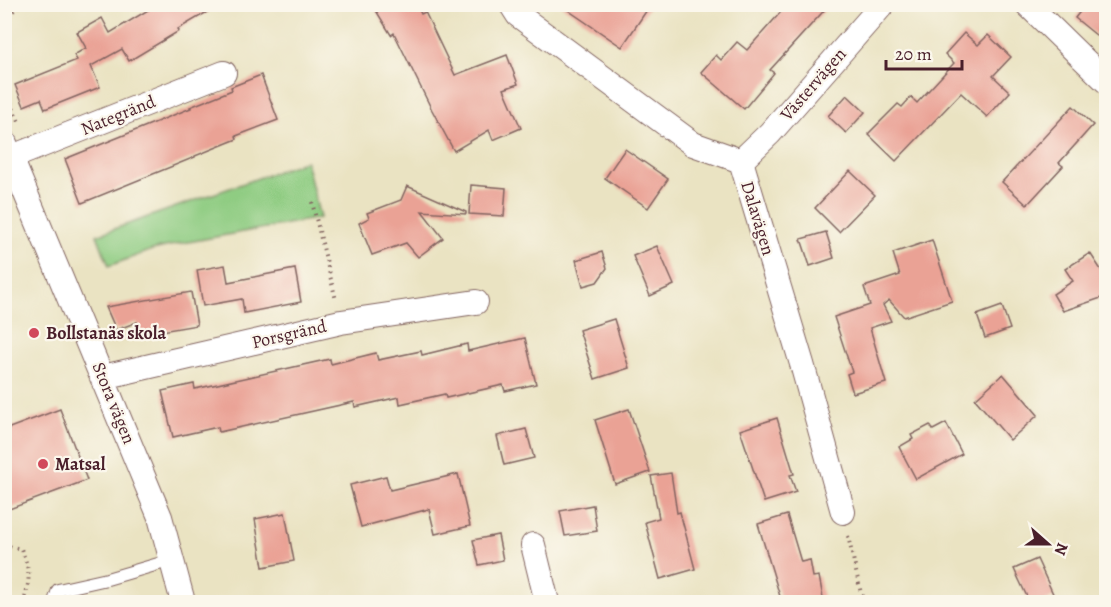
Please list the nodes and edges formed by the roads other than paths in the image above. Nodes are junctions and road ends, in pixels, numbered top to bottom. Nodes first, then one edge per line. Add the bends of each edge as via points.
1 (511, 4) edge
2 (883, 4) edge
3 (1027, 4) edge
4 (224, 73) dead end
5 (1107, 81) edge
6 (6, 145) edge
7 (741, 161) junction
8 (476, 302) dead end
9 (103, 377) junction
10 (843, 512) road end
11 (533, 545) dead end
12 (172, 560) junction
13 (54, 603) edge
14 (183, 603) edge
15 (547, 603) edge

1 - 7 street, Dalavägen via 518,15 693,144
2 - 7 street, Västervägen
3 - 5 street
4 - 6 street, Nategränd
6 - 9 street, Stora vägen
7 - 10 street, Dalavägen
8 - 9 street, Porsgränd via 341,322
9 - 12 street, Stora vägen via 160,517
11 - 15 street
12 - 13 lane via 58,590
12 - 14 street, Stora vägen

